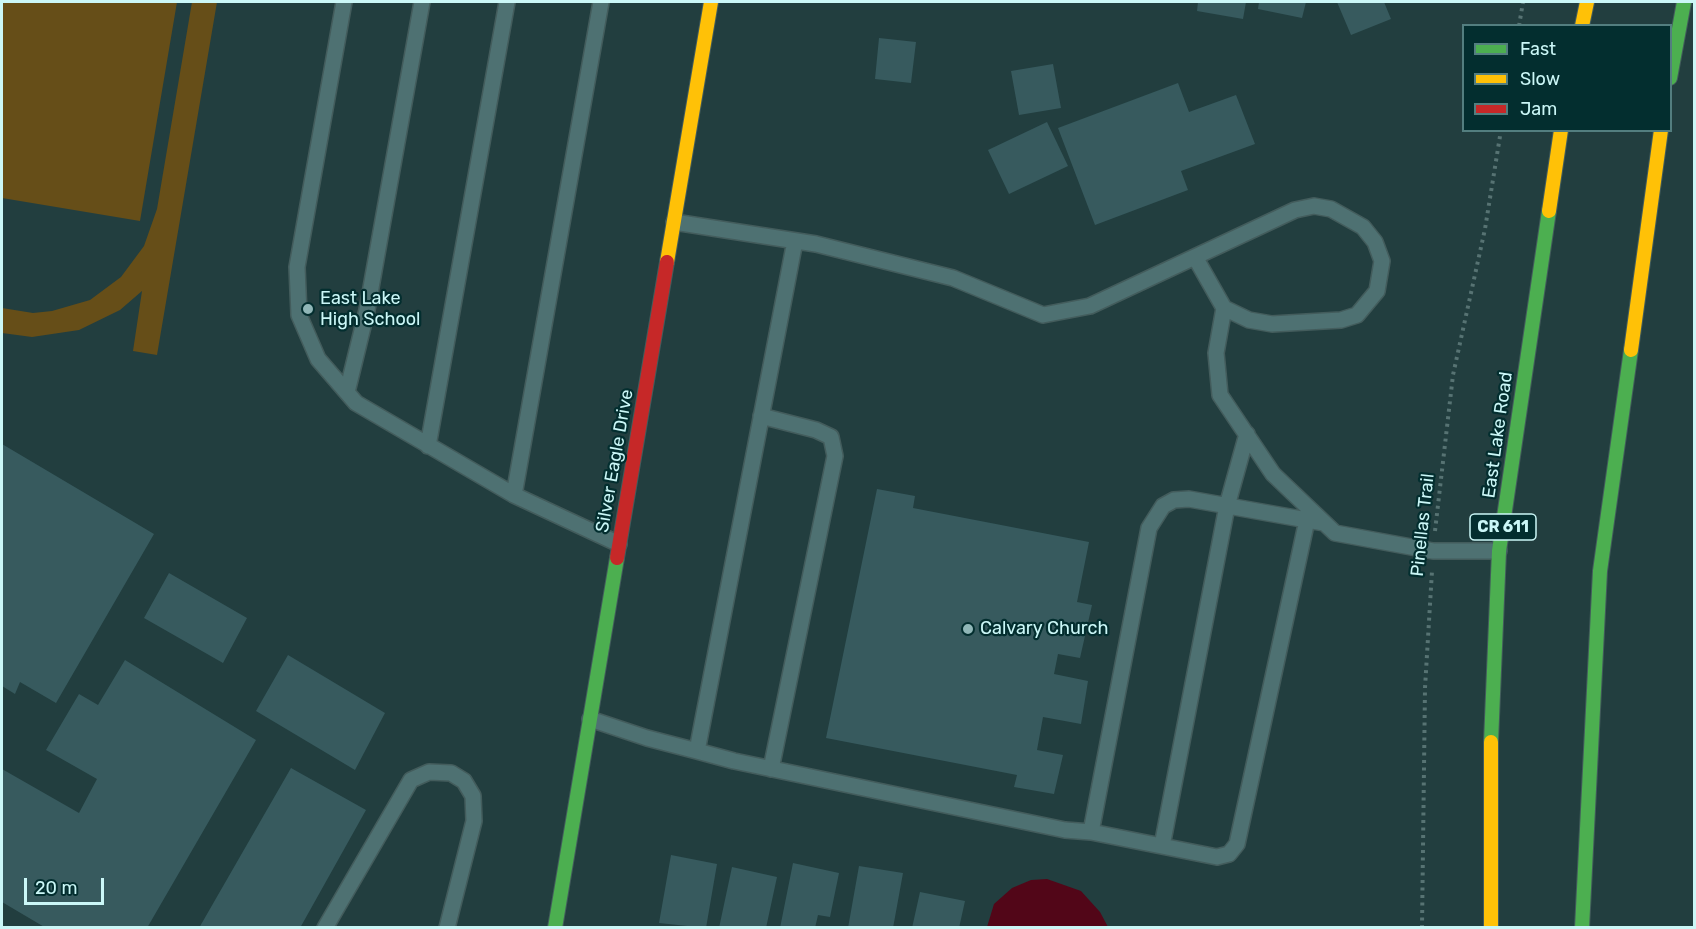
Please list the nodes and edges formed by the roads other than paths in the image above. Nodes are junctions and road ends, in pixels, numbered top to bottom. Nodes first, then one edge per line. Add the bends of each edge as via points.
1 (344, 2) edge
2 (422, 2) edge
3 (507, 2) edge
4 (601, 2) edge
5 (711, 2) edge
6 (1587, 2) edge
7 (1684, 2) edge
8 (1582, 24) edge
9 (1672, 72) edge
10 (1562, 132) edge
11 (1661, 132) edge
12 (674, 222) junction
13 (795, 241) junction
14 (1195, 257) junction
15 (1224, 308) junction
16 (346, 392) junction
17 (761, 416) junction
18 (1246, 434) junction
19 (428, 446) junction
20 (514, 495) junction
21 (1227, 506) junction
22 (1307, 520) junction
23 (1324, 523) junction
24 (619, 544) junction
25 (1499, 551) junction
26 (590, 719) junction
27 (697, 751) junction
28 (771, 769) junction
29 (1091, 832) junction
30 (1162, 846) junction
31 (325, 927) edge
32 (447, 927) edge
33 (555, 927) edge
34 (1491, 927) edge
35 (1581, 927) edge

1 - 16 lane via 297,267 299,315 318,359
2 - 16 lane via 367,310
3 - 19 lane
4 - 20 lane
5 - 12 main road, Silver Eagle Drive
6 - 8 main road
7 - 9 main road
10 - 25 main road, East Lake Road / CR 611
11 - 35 main road via 1600,571
12 - 13 lane
12 - 24 main road, Silver Eagle Drive
13 - 14 lane via 953,278 1043,315 1090,306
13 - 17 lane
14 - 15 lane
14 - 15 lane via 1295,210 1314,206 1331,209 1363,227 1375,242 1382,261 1382,278 1367,306 1357,315 1341,320 1272,324 1249,320
15 - 18 lane via 1216,353 1220,395
16 - 19 lane via 356,403
17 - 27 lane
17 - 28 lane via 831,437 835,456
18 - 21 lane
18 - 23 lane via 1274,474
19 - 20 lane
20 - 24 lane
21 - 22 lane
21 - 29 lane via 1174,500 1163,506 1149,528
21 - 30 lane
22 - 23 lane
22 - 30 lane via 1237,844 1229,854 1217,857
23 - 25 lane via 1335,533 1433,551
24 - 26 main road, Silver Eagle Drive
25 - 34 main road, East Lake Road / CR 611 via 1491,700
26 - 27 lane
26 - 33 main road, Silver Eagle Drive
27 - 28 lane
28 - 29 lane via 1065,830
29 - 30 lane
31 - 32 lane via 411,780 429,772 451,773 464,781 473,796 474,821

